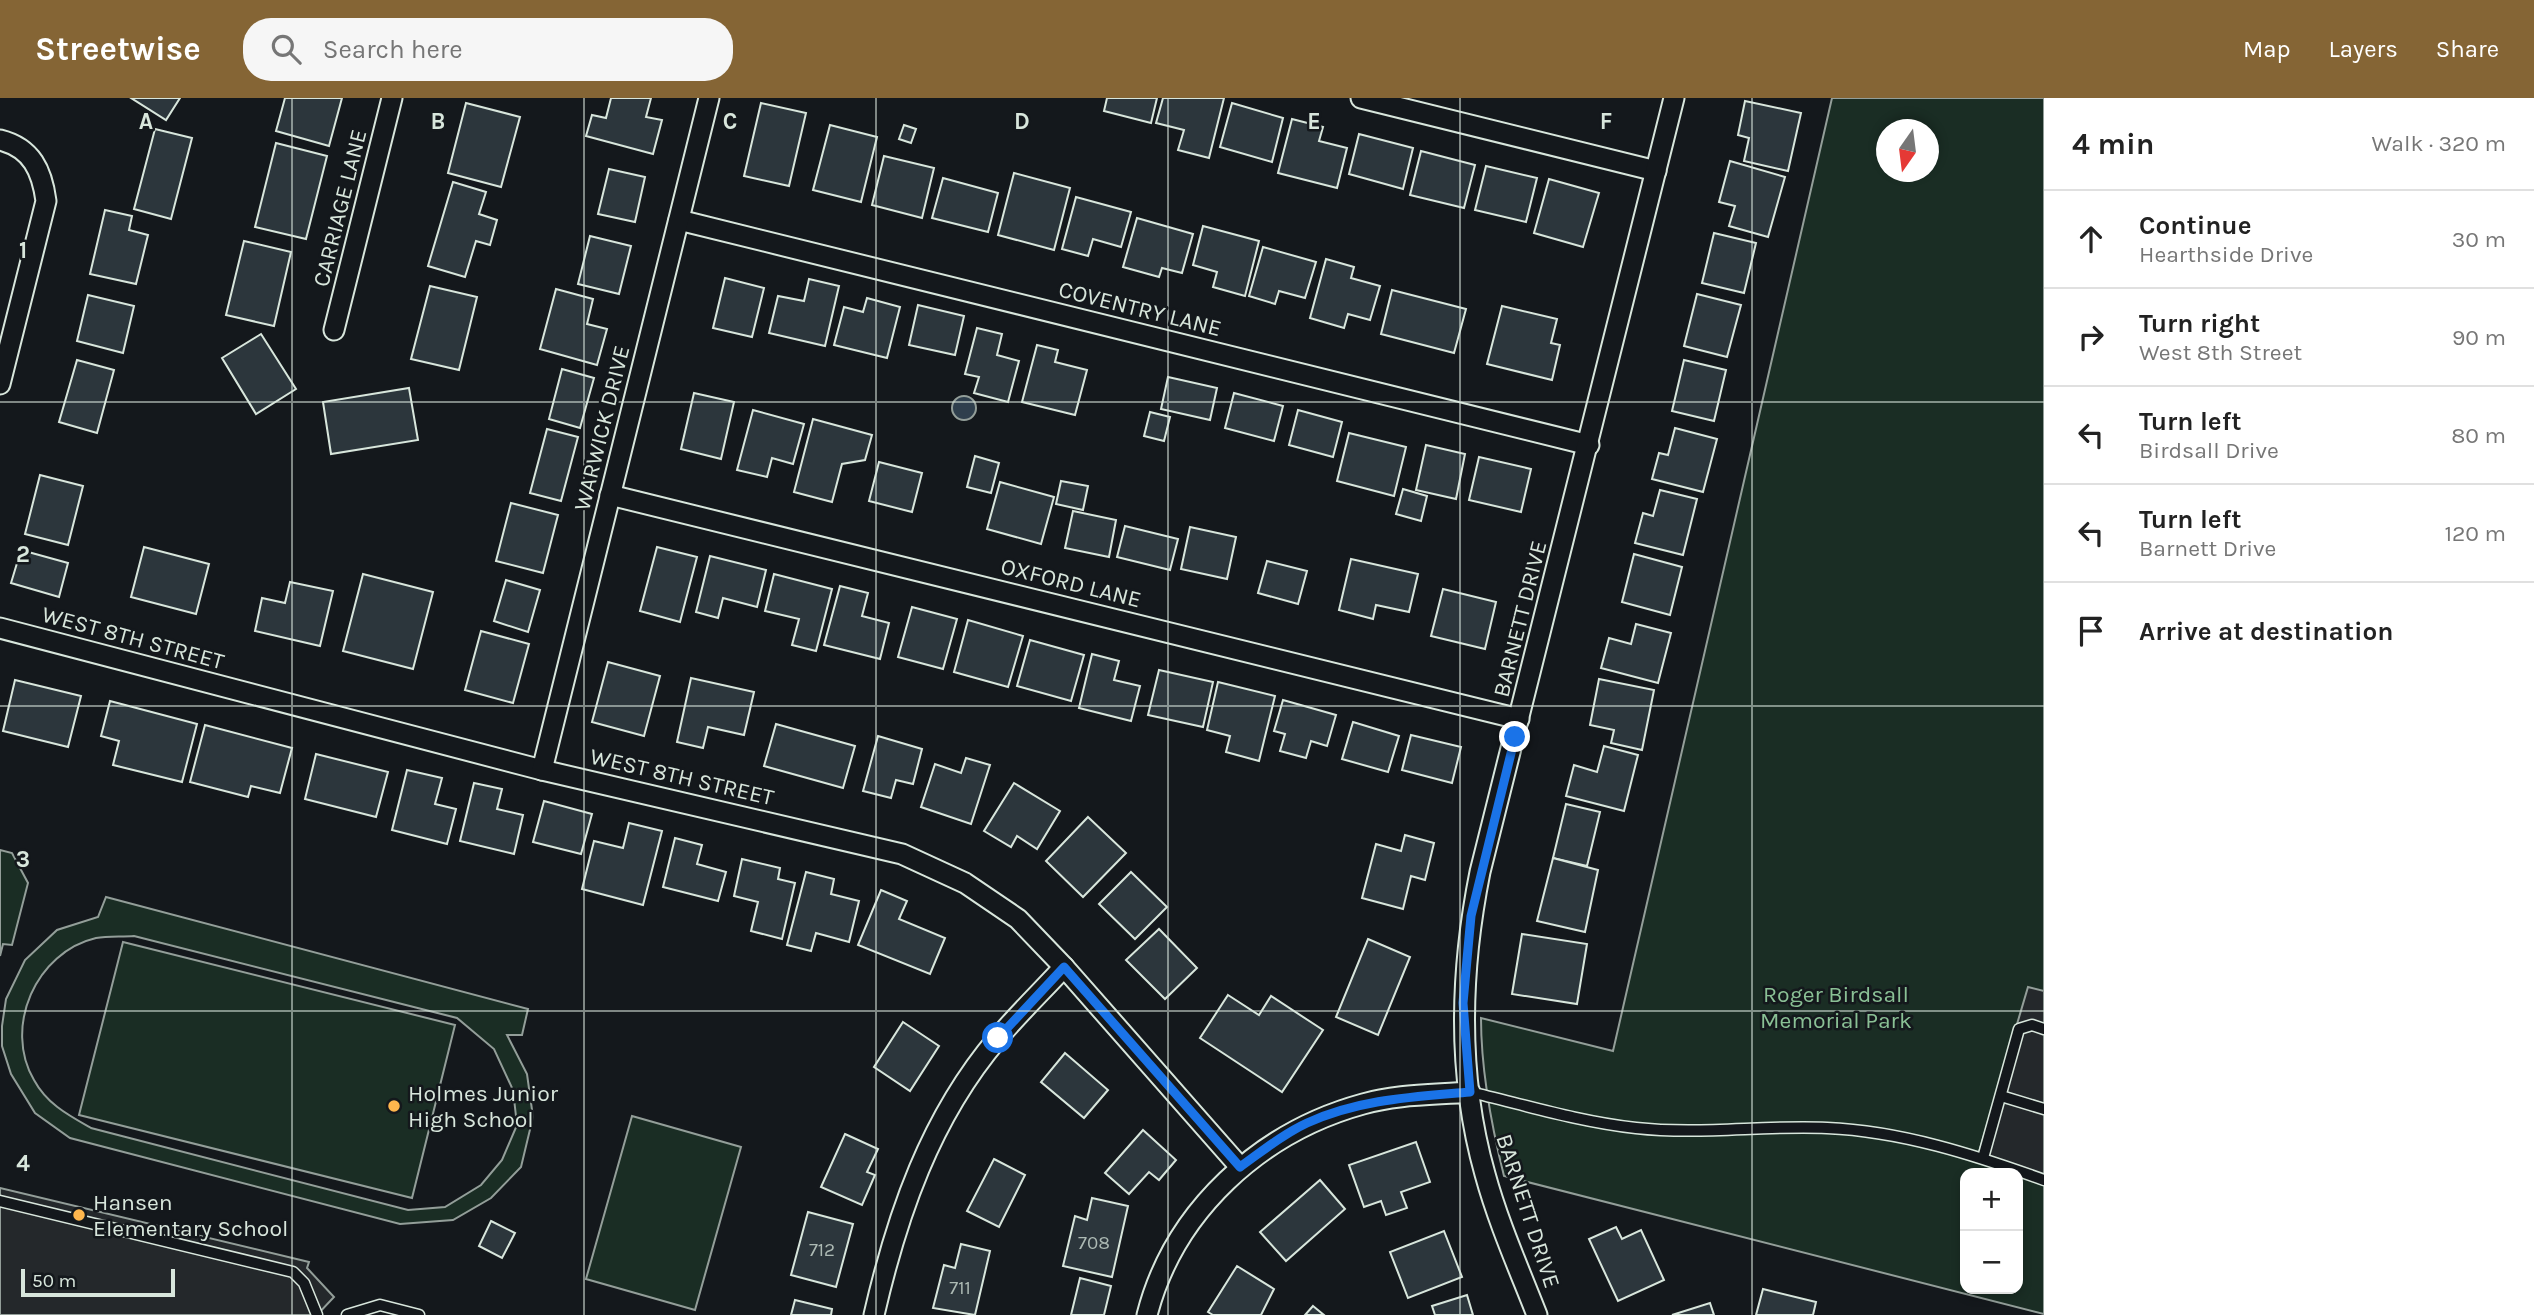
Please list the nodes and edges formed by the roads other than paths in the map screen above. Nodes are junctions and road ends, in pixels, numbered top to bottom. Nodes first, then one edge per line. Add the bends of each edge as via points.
1 (393, 98) edge
2 (709, 98) edge
3 (1361, 98) edge
4 (1674, 98) edge
5 (0, 140) edge
6 (1656, 171) junction
7 (679, 220) junction
8 (334, 330) dead end
9 (0, 384) edge
10 (1589, 445) junction
11 (610, 495) junction
12 (0, 628) edge
13 (1519, 719) junction
14 (542, 769) junction
15 (1064, 967) junction
16 (2044, 1029) edge
17 (1470, 1092) junction
18 (2001, 1096) junction
19 (2044, 1109) edge
20 (1983, 1158) junction
21 (1240, 1167) junction
22 (2044, 1180) edge
23 (0, 1201) edge
24 (317, 1315) edge
25 (347, 1315) edge
26 (419, 1315) edge
27 (874, 1315) edge
28 (1147, 1315) edge
29 (1537, 1315) edge

1 - 8 street, CARRIAGE LANE
2 - 7 street, WARWICK DRIVE
3 - 6 street
4 - 6 street, BARNETT DRIVE
5 - 9 street via 32,158 43,177 46,201
6 - 10 street, BARNETT DRIVE
7 - 10 street, COVENTRY LANE
7 - 11 street, WARWICK DRIVE
10 - 13 street, BARNETT DRIVE
11 - 13 street, OXFORD LANE
11 - 14 street, WARWICK DRIVE
12 - 14 street, WEST 8TH STREET
13 - 17 street, BARNETT DRIVE via 1471,916 1463,1003
14 - 15 street, WEST 8TH STREET via 902,854 993,899
15 - 21 street, WEST 8TH STREET
15 - 27 street via 998,1038 949,1107 906,1200
16 - 18 lane via 2032,1025 2019,1029
17 - 20 lane via 1636,1128 1830,1128 1900,1138
17 - 21 street via 1399,1097 1333,1113 1284,1136
17 - 29 street, BARNETT DRIVE via 1485,1174
18 - 19 lane
18 - 20 lane
20 - 22 lane
21 - 28 street via 1179,1240
23 - 24 lane via 293,1272 304,1283
25 - 26 lane via 380,1305

